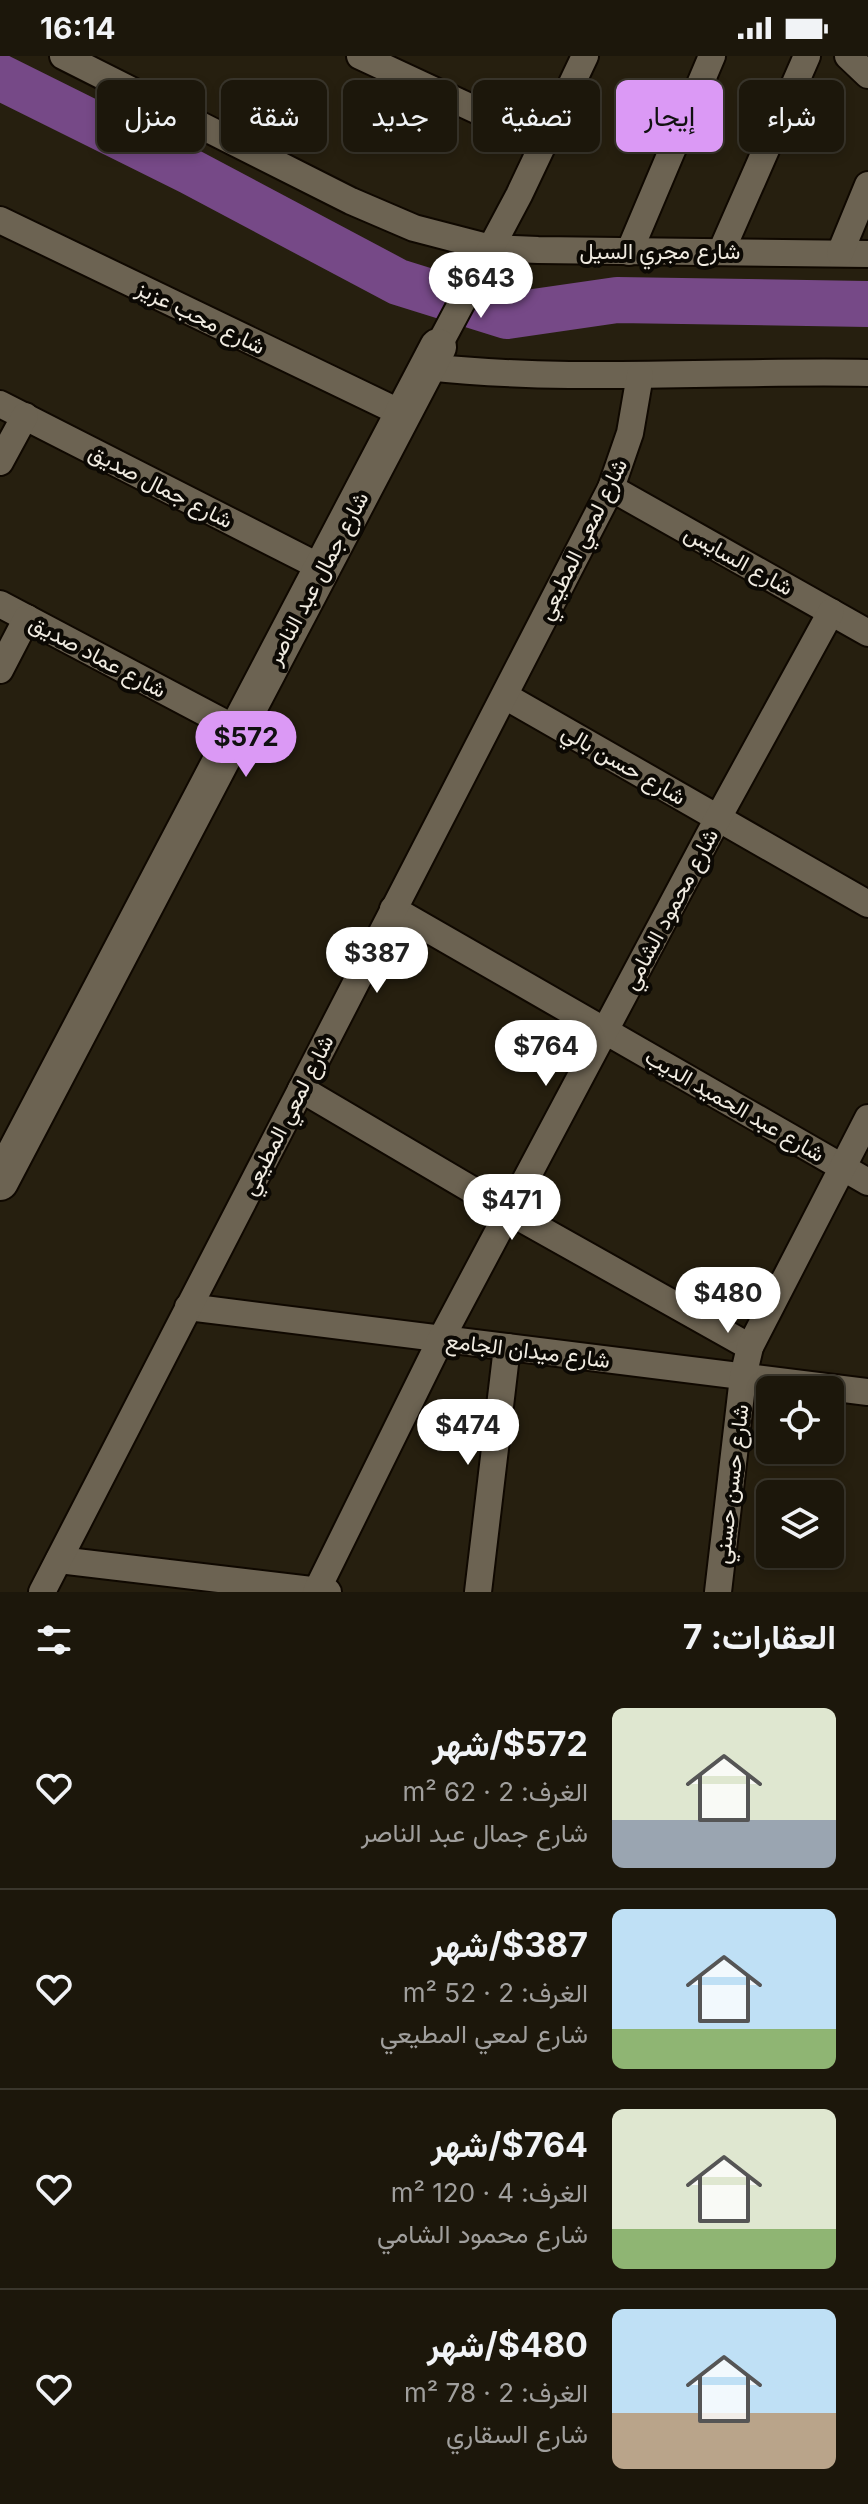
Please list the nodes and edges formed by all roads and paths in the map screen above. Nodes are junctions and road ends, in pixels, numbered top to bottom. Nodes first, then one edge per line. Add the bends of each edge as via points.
1 (585, 56) edge
2 (712, 56) edge
3 (807, 56) edge
4 (848, 56) edge
5 (67, 57) edge
6 (364, 57) edge
7 (868, 75) edge
8 (574, 80) edge
9 (473, 108) edge
10 (540, 152) edge
11 (868, 185) edge
12 (0, 220) edge
13 (629, 252) junction
14 (721, 252) junction
15 (840, 253) junction
16 (868, 254) edge
17 (485, 259) junction
18 (433, 357) junction
19 (867, 374) edge
20 (640, 375) junction
21 (0, 404) edge
22 (403, 414) junction
23 (25, 416) junction
24 (0, 462) edge
25 (611, 488) junction
26 (322, 568) junction
27 (0, 604) edge
28 (831, 612) junction
29 (27, 618) junction
30 (868, 633) edge
31 (0, 670) edge
32 (505, 696) junction
33 (238, 730) junction
34 (718, 818) junction
35 (868, 904) edge
36 (393, 909) junction
37 (605, 1031) junction
38 (301, 1089) junction
39 (868, 1118) edge
40 (4, 1166) edge
41 (843, 1168) junction
42 (868, 1182) edge
43 (508, 1211) junction
44 (188, 1307) junction
45 (441, 1339) junction
46 (507, 1347) junction
47 (750, 1347) junction
48 (743, 1377) junction
49 (868, 1392) edge
50 (59, 1560) junction
51 (42, 1592) edge
52 (316, 1592) edge
53 (328, 1592) edge
54 (478, 1592) edge
55 (718, 1592) edge

1 - 8 street, شارع جمال عبد الناصر
2 - 13 street
3 - 14 street
4 - 7 street
5 - 17 street, شارع مجري السيل via 364,207
6 - 9 street
10 - 17 street, شارع جمال عبد الناصر
11 - 15 street
12 - 22 street, شارع محب عزيز
13 - 14 street, شارع مجري السيل
13 - 17 street, شارع مجري السيل
14 - 15 street, شارع مجري السيل
15 - 16 street, شارع مجري السيل
17 - 18 street, شارع جمال عبد الناصر
18 - 20 street via 480,373
18 - 22 street, شارع جمال عبد الناصر
19 - 20 street
20 - 25 street, شارع لمعي المطيعي via 630,433
21 - 23 street, شارع جمال صديق
22 - 26 street, شارع جمال عبد الناصر
23 - 24 street
23 - 26 street, شارع جمال صديق
25 - 28 street, شارع السايس
25 - 32 street, شارع لمعي المطيعي
26 - 33 street, شارع جمال عبد الناصر
27 - 29 street, شارع عماد صديق
28 - 30 street, شارع السايس
28 - 34 street, شارع محمود الشامي
29 - 31 street
29 - 33 street, شارع عماد صديق
32 - 34 street, شارع حسن بالي
32 - 36 street, شارع لمعي المطيعي
33 - 40 street, شارع جمال عبد الناصر
34 - 35 street, شارع حسن بالي
34 - 37 street, شارع محمود الشامي
36 - 37 street, شارع عبد الحميد الديب
36 - 38 street, شارع لمعي المطيعي
37 - 41 street, شارع عبد الحميد الديب
37 - 43 street, شارع محمود الشامي
38 - 43 street
38 - 44 street, شارع لمعي المطيعي
39 - 41 street, شارع حسن حسني
41 - 42 street, شارع عبد الحميد الديب
41 - 47 street, شارع حسن حسني
43 - 45 street, شارع محمود الشامي
43 - 47 street
44 - 45 street, شارع ميدان الجامع
44 - 50 street, شارع لمعي المطيعي
45 - 46 street, شارع ميدان الجامع
45 - 52 street, شارع محمود الشامي
46 - 48 street, شارع ميدان الجامع
46 - 54 street
47 - 48 street, شارع حسن حسني
48 - 49 street, شارع ميدان الجامع
48 - 55 street, شارع حسن حسني
50 - 51 street, شارع لمعي المطيعي
50 - 52 street
52 - 53 street

